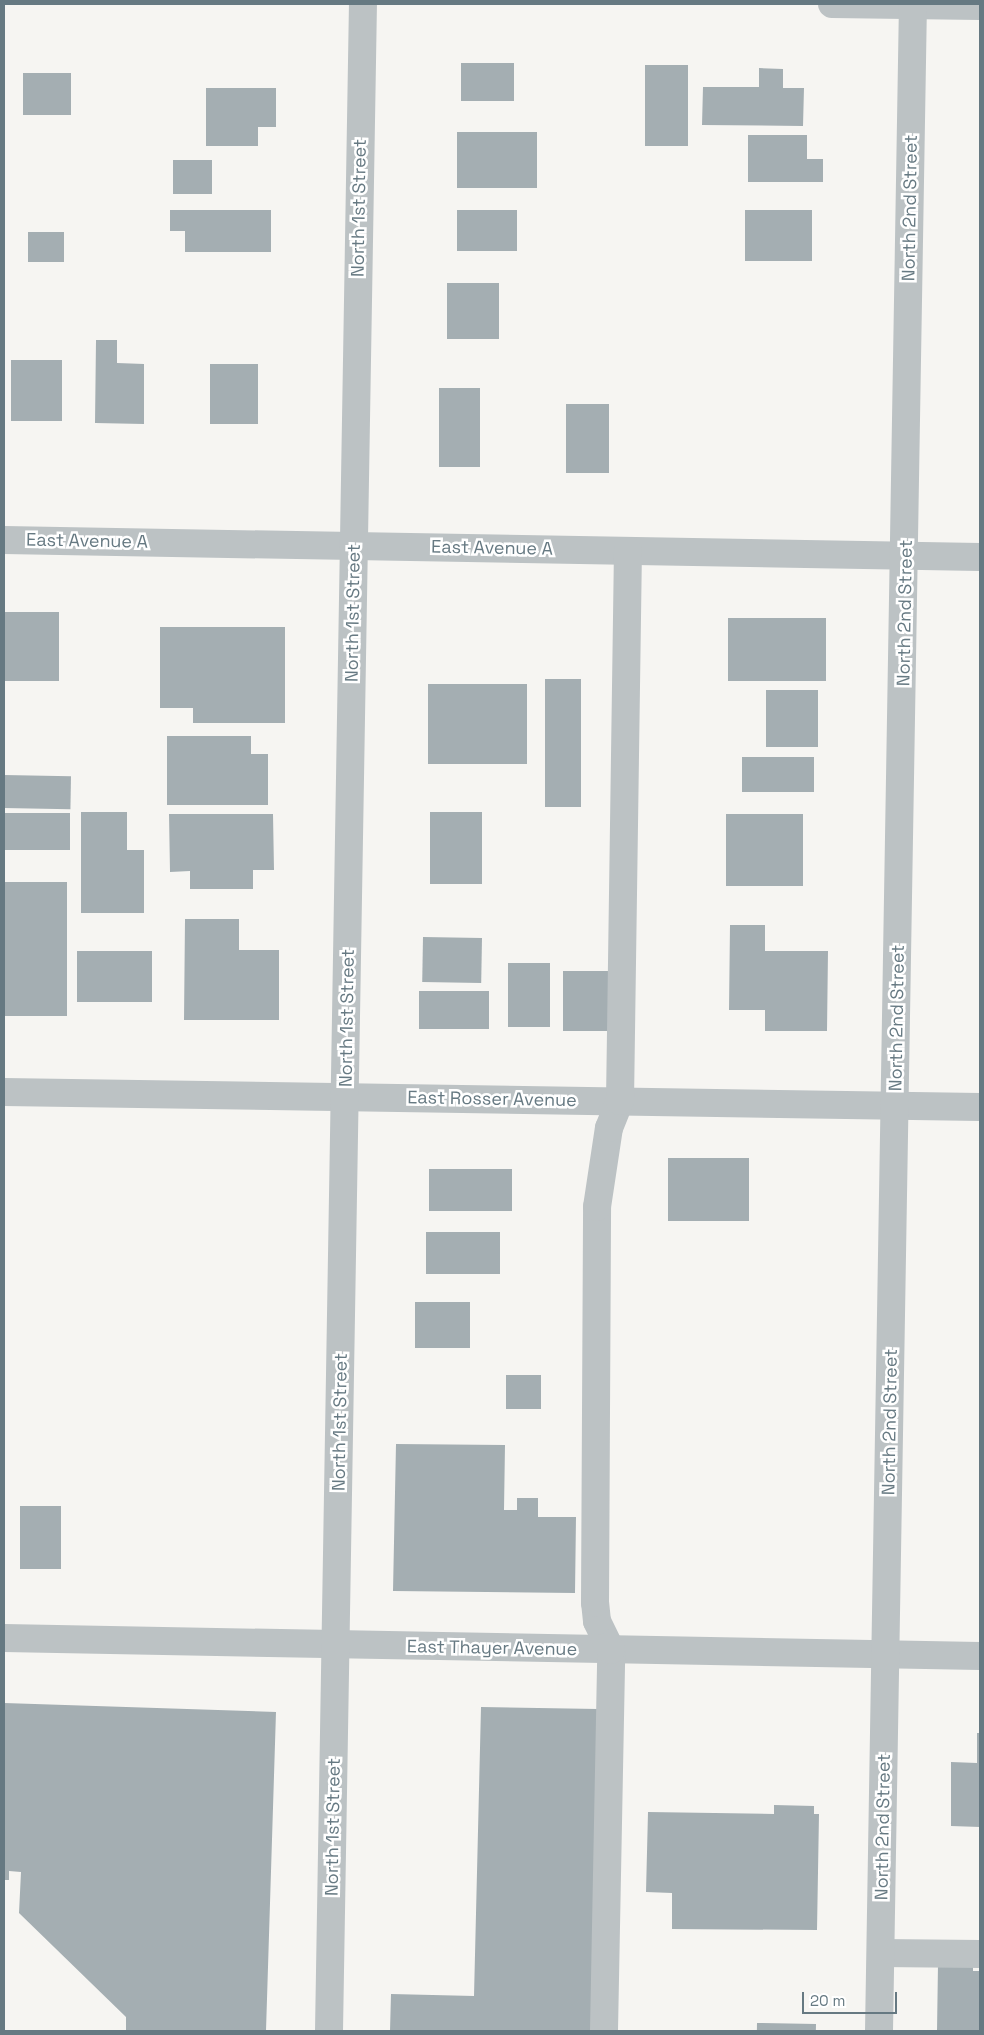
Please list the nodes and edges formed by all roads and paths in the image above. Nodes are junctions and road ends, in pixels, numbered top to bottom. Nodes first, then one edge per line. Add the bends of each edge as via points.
1 (363, 4) edge
2 (832, 4) edge
3 (913, 4) edge
4 (980, 6) edge
5 (4, 540) edge
6 (354, 545) junction
7 (628, 551) junction
8 (906, 556) junction
9 (980, 558) edge
10 (4, 1092) edge
11 (346, 1096) junction
12 (620, 1101) junction
13 (896, 1106) junction
14 (980, 1107) edge
15 (4, 1638) edge
16 (336, 1646) junction
17 (611, 1650) junction
18 (886, 1655) junction
19 (980, 1656) edge
20 (881, 1953) junction
21 (980, 1954) edge
22 (329, 2031) edge
23 (604, 2031) edge
24 (879, 2031) edge

1 - 6 street, North 1st Street
2 - 3 street
3 - 4 street
3 - 8 street, North 2nd Street
5 - 6 street, East Avenue A
6 - 7 street, East Avenue A
6 - 11 street, North 1st Street
7 - 8 street, East Avenue A
7 - 12 street
8 - 9 street, East Avenue A
8 - 13 street, North 2nd Street
10 - 11 street, East Rosser Avenue
11 - 12 street, East Rosser Avenue
11 - 16 street, North 1st Street
12 - 13 street, East Rosser Avenue
12 - 17 street via 609,1128 597,1207 594,1604 597,1621
13 - 14 street, East Rosser Avenue
13 - 18 street, North 2nd Street
15 - 16 street, East Thayer Avenue
16 - 17 street, East Thayer Avenue
16 - 22 street, North 1st Street
17 - 18 street, East Thayer Avenue
17 - 23 street
18 - 19 street, East Thayer Avenue
18 - 20 street, North 2nd Street
20 - 21 street
20 - 24 street, North 2nd Street

